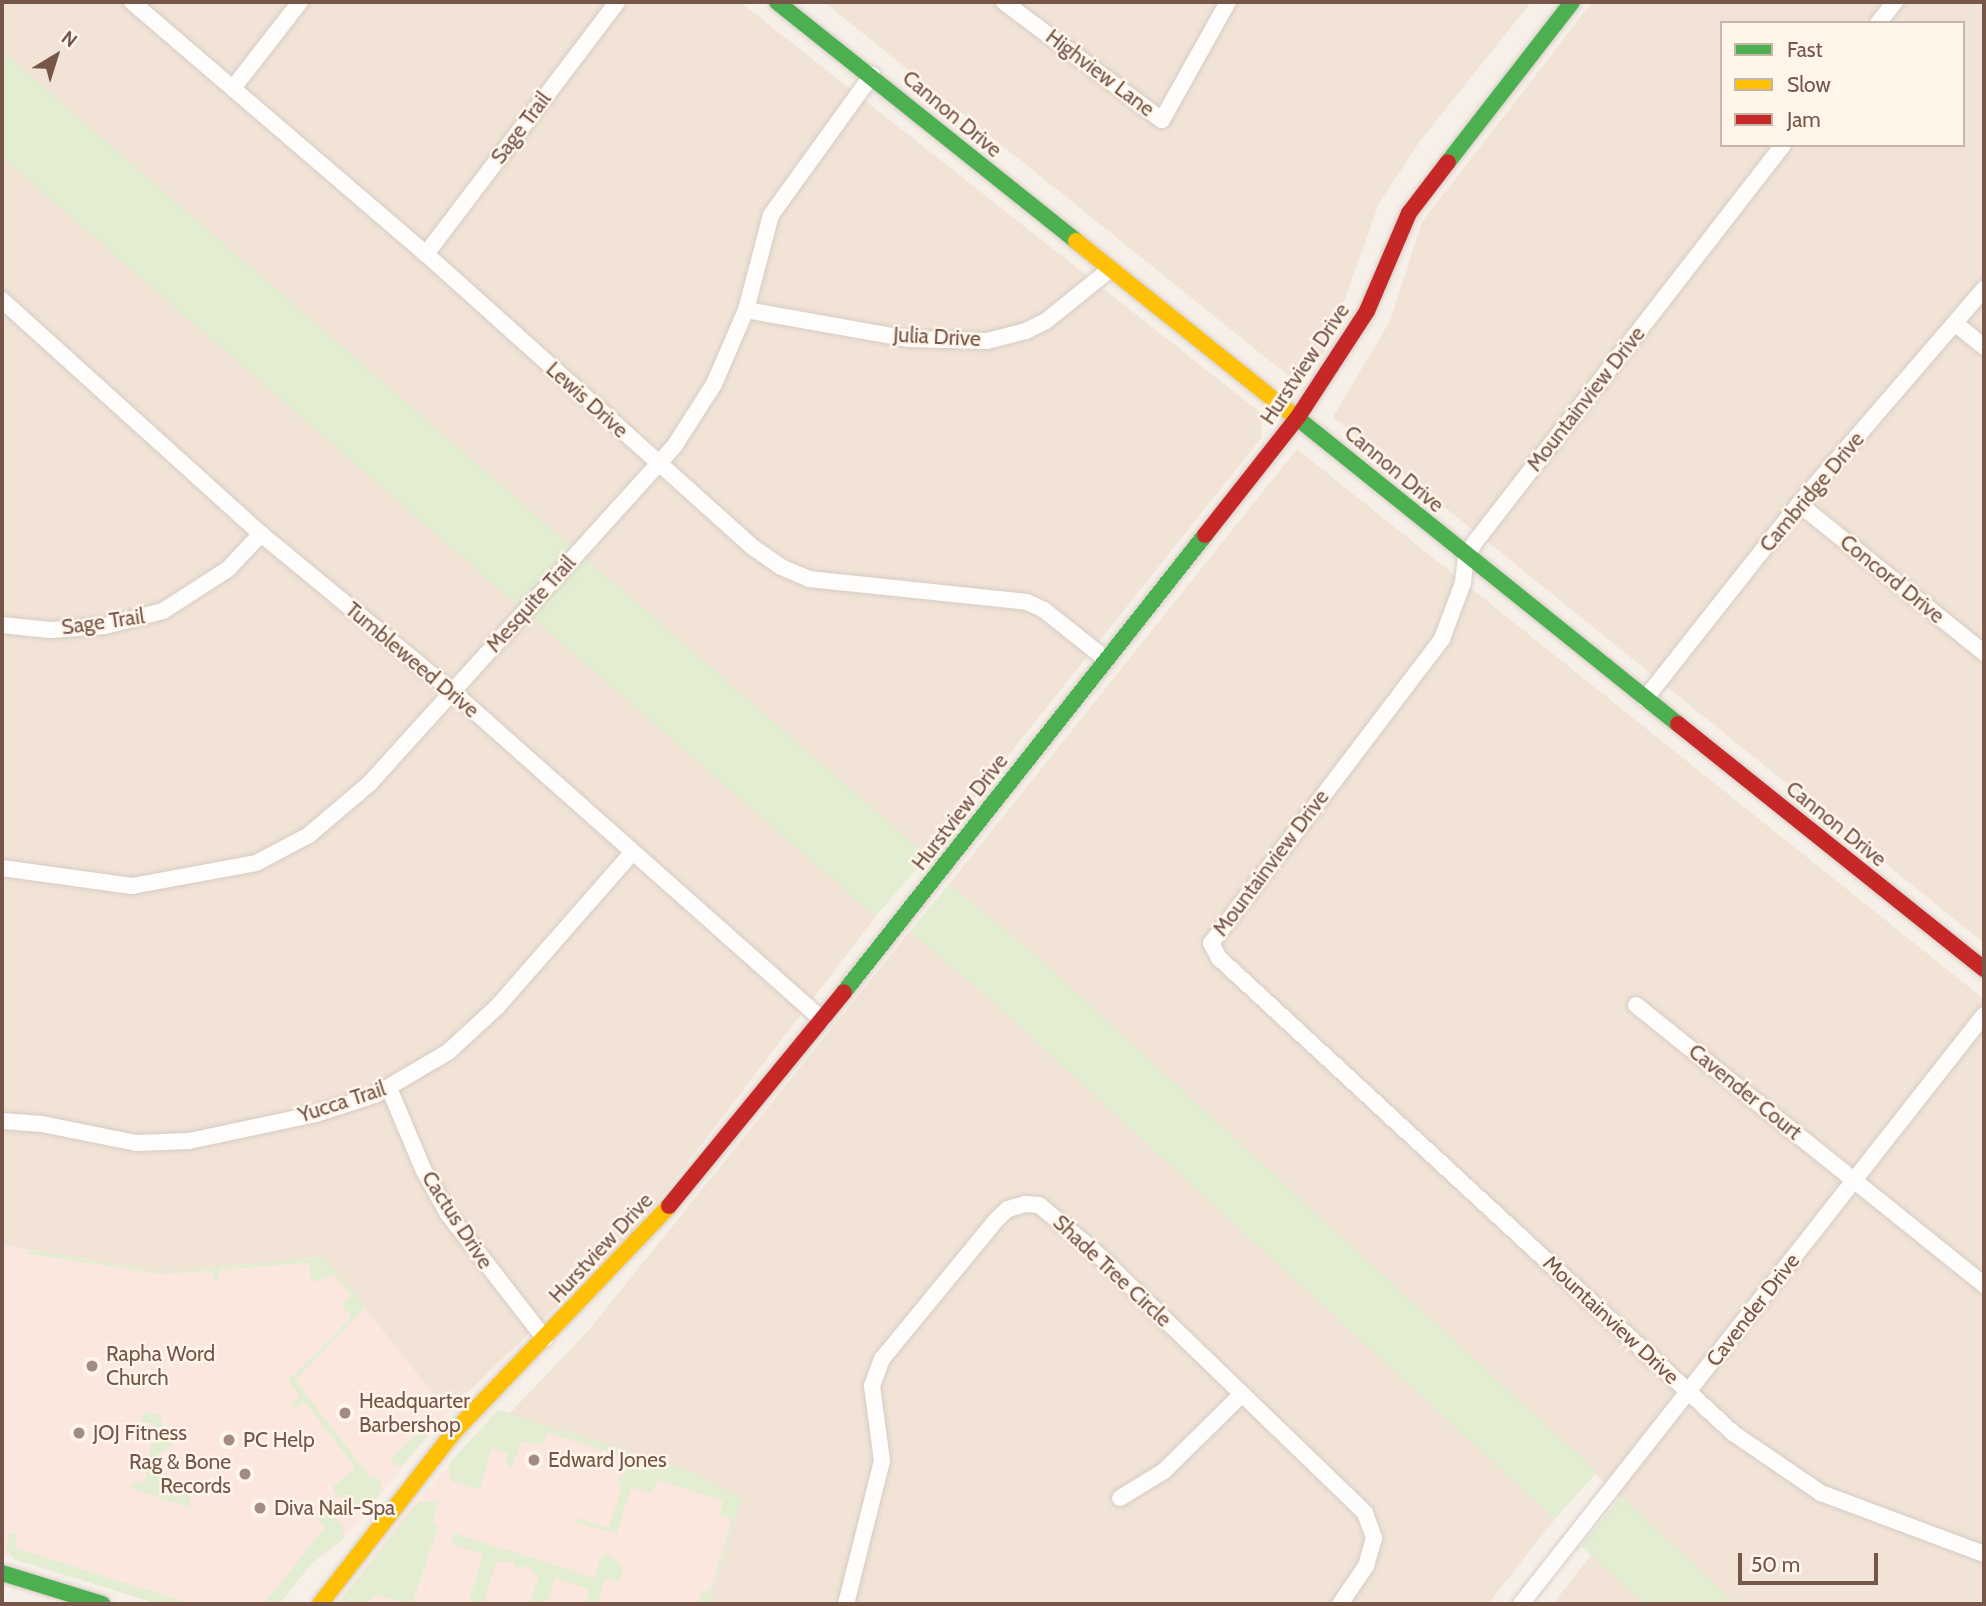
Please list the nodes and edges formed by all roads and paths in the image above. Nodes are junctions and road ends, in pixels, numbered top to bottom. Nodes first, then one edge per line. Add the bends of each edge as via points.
1 (132, 2) edge
2 (300, 2) edge
3 (617, 2) edge
4 (777, 2) edge
5 (1004, 2) edge
6 (1228, 2) edge
7 (1572, 2) edge
8 (1895, 2) edge
9 (1880, 21) edge
10 (872, 75) junction
11 (233, 88) junction
12 (1781, 147) edge
13 (425, 254) junction
14 (1108, 271) junction
15 (1984, 289) edge
16 (2, 300) edge
17 (746, 310) junction
18 (1956, 324) junction
19 (1984, 347) edge
20 (1297, 417) junction
21 (657, 464) junction
22 (1800, 505) junction
23 (261, 534) junction
24 (1466, 556) junction
25 (2, 625) edge
26 (1984, 653) edge
27 (1107, 660) junction
28 (453, 692) junction
29 (1644, 699) junction
30 (632, 853) junction
31 (2, 868) edge
32 (1984, 969) edge
33 (1636, 1004) dead end
34 (1984, 1015) edge
35 (822, 1020) junction
36 (389, 1088) junction
37 (2, 1121) edge
38 (1854, 1180) junction
39 (1984, 1285) edge
40 (545, 1339) junction
41 (1688, 1392) junction
42 (1242, 1394) junction
43 (1120, 1498) dead end
44 (1984, 1554) edge
45 (2, 1573) edge
46 (102, 1604) edge
47 (320, 1604) edge
48 (846, 1604) edge
49 (1340, 1604) edge
50 (1521, 1604) edge

1 - 11 street, Lewis Drive
2 - 11 street
3 - 13 street, Sage Trail
4 - 10 street, Cannon Drive
5 - 6 street, Highview Lane via 1162,120
7 - 20 street, Hurstview Drive via 1409,213 1367,311
8 - 9 street
10 - 14 street, Cannon Drive
10 - 17 street, Mesquite Trail via 771,215
11 - 13 street, Lewis Drive
12 - 24 street, Mountainview Drive
13 - 21 street, Lewis Drive
14 - 17 street, Julia Drive via 1046,321 986,341 909,339
14 - 20 street, Cannon Drive
15 - 18 street, Cambridge Drive
16 - 23 street, Tumbleweed Drive
17 - 21 street, Mesquite Trail via 714,384
18 - 19 street
18 - 22 street, Cambridge Drive
20 - 24 street, Cannon Drive
20 - 27 street, Hurstview Drive
21 - 27 street, Lewis Drive via 754,548 809,579 1027,602 1045,610
21 - 28 street, Mesquite Trail
22 - 26 street, Concord Drive
22 - 29 street, Cambridge Drive
23 - 25 street, Sage Trail via 228,569 186,601 145,618 50,629
23 - 28 street, Tumbleweed Drive
24 - 29 street, Cannon Drive
24 - 41 street, Mountainview Drive via 1463,583 1442,639 1211,943 1219,958
27 - 35 street, Hurstview Drive
28 - 30 street, Tumbleweed Drive
28 - 31 street, Mesquite Trail via 370,783 309,835 256,863 132,886
29 - 32 street, Cannon Drive
30 - 35 street, Tumbleweed Drive
30 - 36 street, Yucca Trail via 497,1007 448,1052
33 - 38 street, Cavender Court
34 - 38 street, Cavender Drive
35 - 40 street, Hurstview Drive via 637,1244
36 - 37 street, Yucca Trail via 316,1114 189,1141 135,1143 42,1124
36 - 40 street, Cactus Drive via 423,1169 448,1214
38 - 39 street, Cavender Court
38 - 41 street, Cavender Drive
40 - 47 street, Hurstview Drive via 454,1432
41 - 44 street, Mountainview Drive via 1733,1433 1821,1493
41 - 50 street, Cavender Drive
42 - 43 street via 1164,1471
42 - 48 street, Shade Tree Circle via 1039,1205 1008,1209 882,1359 872,1386 882,1461
42 - 49 street, Shade Tree Circle via 1373,1526 1366,1566
45 - 46 street

